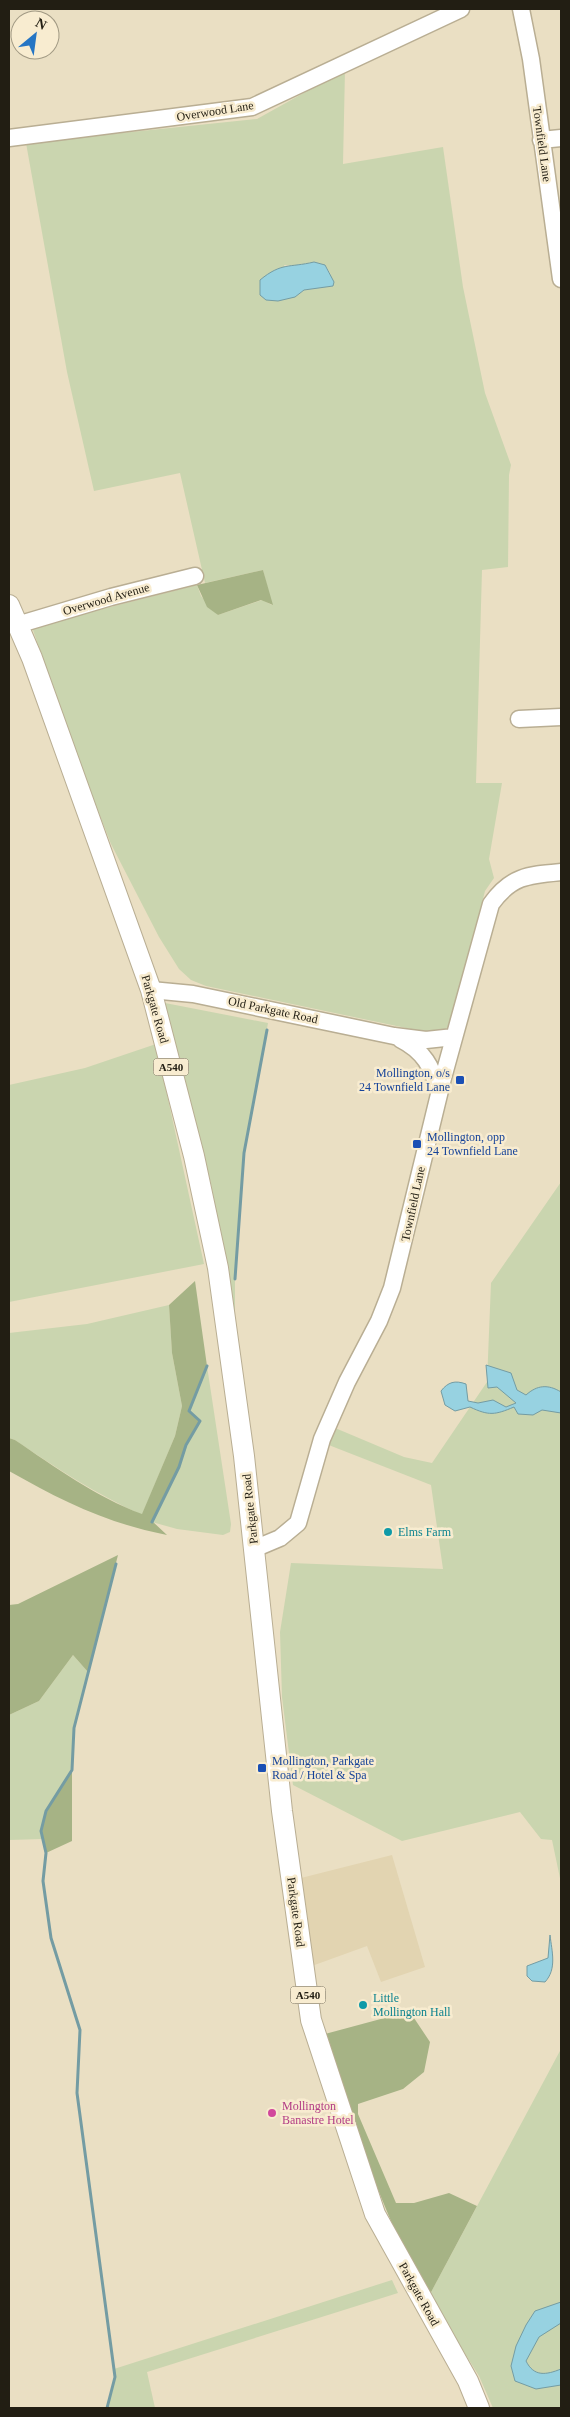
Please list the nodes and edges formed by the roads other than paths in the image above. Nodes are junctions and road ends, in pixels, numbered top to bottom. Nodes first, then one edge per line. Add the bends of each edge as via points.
1 (461, 9) edge
2 (521, 9) edge
3 (9, 138) edge
4 (561, 138) edge
5 (541, 140) junction
6 (561, 279) edge
7 (195, 576) dead end
8 (9, 605) edge
9 (17, 625) junction
10 (561, 717) edge
11 (519, 719) dead end
12 (561, 872) edge
13 (151, 990) junction
14 (394, 1036) junction
15 (454, 1037) junction
16 (440, 1092) junction
17 (254, 1549) junction
18 (479, 2408) edge

1 - 3 street, Overwood Lane via 252,107
2 - 5 street, Townfield Lane
4 - 5 street
5 - 6 street, Townfield Lane
7 - 9 street, Overwood Avenue
8 - 9 main road, Parkgate Road / A540
9 - 13 main road, Parkgate Road / A540 via 32,658
10 - 11 street
12 - 15 street, Townfield Lane via 520,878 501,890 491,904
13 - 14 street, Old Parkgate Road via 193,994
13 - 17 main road, Parkgate Road / A540 via 194,1156 218,1268
14 - 15 street, Old Parkgate Road via 426,1040
14 - 16 street, Old Parkgate Road via 422,1053 432,1068
15 - 16 street, Townfield Lane
16 - 17 street, Townfield Lane via 392,1288 321,1442 298,1523 280,1538
17 - 18 main road, Parkgate Road / A540 via 282,1811 311,2020 375,2214 468,2381

